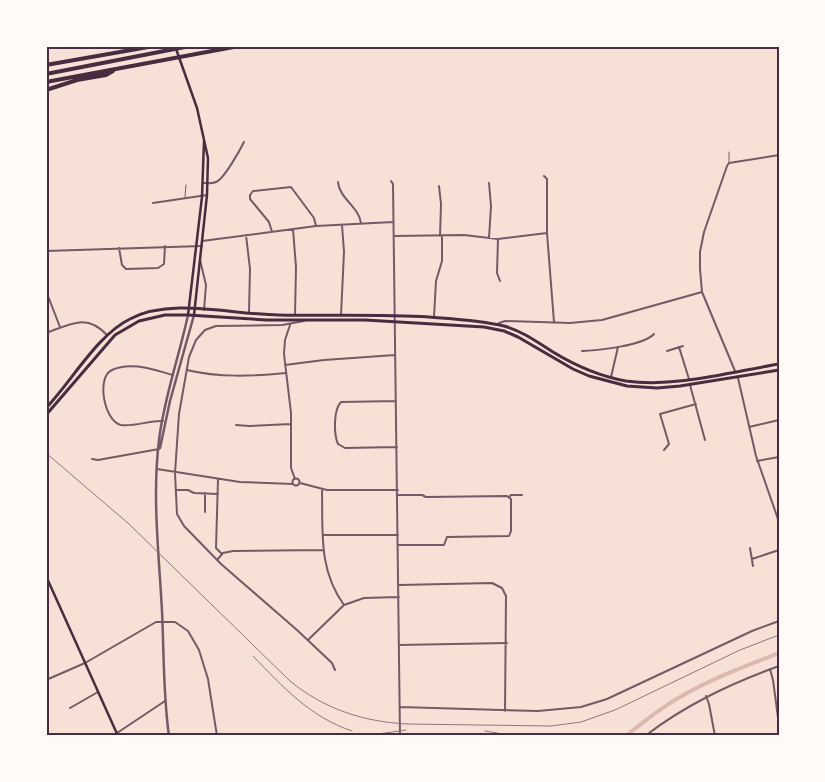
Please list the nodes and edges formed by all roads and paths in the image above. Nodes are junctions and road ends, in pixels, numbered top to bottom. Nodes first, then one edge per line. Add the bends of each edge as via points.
1 (154, 46) edge
2 (175, 46) edge
3 (190, 46) edge
4 (239, 46) edge
5 (184, 47) edge
6 (46, 66) edge
7 (119, 68) junction
8 (46, 74) edge
9 (46, 82) edge
10 (46, 92) edge
11 (204, 137) junction
12 (244, 142) dead end
13 (729, 152) dead end
14 (779, 155) edge
15 (729, 163) junction
16 (544, 176) dead end
17 (391, 181) dead end
18 (338, 182) dead end
19 (203, 183) junction
20 (208, 183) junction
21 (489, 183) dead end
22 (186, 185) dead end
23 (439, 186) dead end
24 (207, 195) junction
25 (202, 197) junction
26 (185, 199) junction
27 (153, 203) dead end
28 (393, 222) junction
29 (360, 223) junction
30 (342, 224) junction
31 (316, 226) junction
32 (293, 229) junction
33 (272, 232) junction
34 (547, 233) junction
35 (246, 235) junction
36 (394, 236) junction
37 (441, 236) junction
38 (489, 238) junction
39 (498, 239) junction
40 (202, 241) junction
41 (165, 246) junction
42 (197, 246) junction
43 (202, 246) junction
44 (119, 248) junction
45 (46, 251) edge
46 (200, 260) junction
47 (500, 281) dead end
48 (46, 291) edge
49 (702, 292) junction
50 (189, 309) junction
51 (195, 309) junction
52 (204, 310) junction
53 (249, 314) junction
54 (188, 315) junction
55 (194, 315) junction
56 (295, 315) junction
57 (341, 315) junction
58 (395, 315) junction
59 (434, 318) junction
60 (314, 320) junction
61 (395, 322) junction
62 (554, 322) junction
63 (290, 325) junction
64 (497, 325) junction
65 (60, 327) junction
66 (46, 333) edge
67 (654, 334) dead end
68 (108, 335) junction
69 (683, 346) dead end
70 (618, 347) junction
71 (679, 347) junction
72 (582, 351) dead end
73 (667, 352) dead end
74 (396, 355) junction
75 (779, 364) edge
76 (285, 365) junction
77 (187, 370) junction
78 (779, 370) edge
79 (735, 371) junction
80 (286, 373) junction
81 (173, 375) junction
82 (737, 377) junction
83 (611, 378) junction
84 (690, 379) junction
85 (690, 384) junction
86 (396, 400) junction
87 (696, 404) junction
88 (46, 408) edge
89 (46, 415) edge
90 (779, 420) edge
91 (164, 421) junction
92 (291, 424) junction
93 (236, 425) dead end
94 (748, 427) junction
95 (705, 440) dead end
96 (397, 447) junction
97 (159, 449) junction
98 (664, 450) dead end
99 (779, 457) edge
100 (92, 459) dead end
101 (757, 461) junction
102 (157, 469) junction
103 (175, 472) junction
104 (218, 479) junction
105 (295, 479) junction
106 (300, 482) junction
107 (293, 484) junction
108 (322, 489) junction
109 (176, 490) junction
110 (398, 490) junction
111 (204, 493) junction
112 (218, 494) junction
113 (398, 495) junction
114 (522, 495) dead end
115 (509, 497) junction
116 (205, 512) dead end
117 (779, 522) edge
118 (323, 535) junction
119 (398, 535) junction
120 (398, 545) junction
121 (750, 548) dead end
122 (323, 550) junction
123 (779, 550) edge
124 (222, 554) junction
125 (752, 558) junction
126 (217, 560) junction
127 (753, 566) dead end
128 (46, 576) edge
129 (399, 585) junction
130 (399, 597) junction
131 (344, 605) junction
132 (162, 621) junction
133 (779, 621) edge
134 (308, 640) junction
135 (506, 643) junction
136 (399, 644) junction
137 (85, 662) junction
138 (779, 666) edge
139 (770, 669) junction
140 (335, 670) dead end
141 (46, 680) edge
142 (98, 692) junction
143 (706, 696) junction
144 (166, 701) junction
145 (70, 708) dead end
146 (400, 708) junction
147 (505, 711) junction
148 (779, 725) edge
149 (118, 734) edge
150 (169, 736) edge
151 (217, 736) edge
152 (400, 736) edge
153 (645, 736) edge
154 (715, 736) edge

1 - 6 highway
2 - 11 main road
3 - 5 highway
4 - 7 highway
5 - 8 highway
7 - 9 highway
7 - 10 highway
11 - 19 main road
11 - 20 main road
12 - 20 street via 219,180
13 - 15 lane
14 - 15 street
15 - 49 street via 702,242
16 - 34 street via 547,179
17 - 28 street
18 - 29 street
19 - 20 street
19 - 25 main road
20 - 24 main road
21 - 38 street
22 - 26 lane
23 - 37 street
24 - 25 street
24 - 40 main road
25 - 26 street
25 - 42 main road
26 - 27 street
28 - 29 street
28 - 36 street
29 - 30 street
30 - 31 street
30 - 57 street
31 - 32 street
31 - 33 street via 314,218 290,187 253,192 250,199 270,222
32 - 33 street
32 - 56 street
33 - 35 street
34 - 39 street
34 - 62 street
35 - 40 street
35 - 53 street via 250,269
36 - 37 street
36 - 58 street
37 - 38 street
37 - 59 street via 442,261 436,282
38 - 39 street
39 - 47 street via 497,273
40 - 43 main road
41 - 42 street
41 - 44 street
41 - 44 street via 163,266 149,269 126,269 122,265
42 - 43 street
42 - 50 main road
43 - 46 main road
44 - 45 street
46 - 51 main road
46 - 52 street via 206,285
48 - 65 street
49 - 62 street via 602,320
49 - 79 street
50 - 51 main road
50 - 54 main road
50 - 68 main road via 143,313
51 - 52 main road
51 - 55 main road
52 - 53 main road
53 - 56 main road
54 - 55 main road
54 - 81 street
54 - 89 main road via 148,318 122,329 105,344
55 - 60 main road via 249,320
55 - 91 street
56 - 57 main road
57 - 58 main road
58 - 59 main road
58 - 61 street
59 - 64 main road
60 - 61 main road
60 - 63 street
61 - 74 street
61 - 85 main road via 504,331 580,373 611,384 643,388
62 - 64 street via 505,322
63 - 76 street via 284,346
63 - 77 street via 216,326 205,330 192,348
64 - 83 main road via 520,332 583,369
65 - 66 street
65 - 68 street via 89,322
67 - 70 street via 648,339
68 - 88 main road
69 - 71 street
70 - 72 street
70 - 83 street
71 - 73 street
71 - 84 street
74 - 76 street
74 - 86 street
75 - 79 main road
76 - 80 street
77 - 80 street via 246,376
77 - 103 street via 179,414
78 - 82 main road
79 - 82 street
79 - 84 main road
80 - 92 street
81 - 91 street
81 - 91 street via 126,367 110,371 104,379 107,411 113,421 121,425
82 - 85 main road
82 - 94 street
83 - 84 main road via 658,382
85 - 87 street
86 - 96 street
86 - 96 street via 341,402 337,408 336,438 338,444 345,448
87 - 95 street
87 - 98 street via 660,414 669,444
90 - 94 street
91 - 97 street
92 - 93 street
92 - 105 street via 291,468
94 - 101 street
96 - 110 street
97 - 100 street
97 - 102 street
99 - 101 street
101 - 117 street
102 - 103 street
102 - 132 street via 156,522
103 - 104 street
103 - 109 street
104 - 107 street
104 - 112 street
105 - 106 street
105 - 107 street
106 - 107 street via 296,486
106 - 108 street
108 - 110 street
108 - 118 street
109 - 111 street
109 - 126 street via 178,518
110 - 113 street
111 - 112 street
111 - 116 street
112 - 124 street via 216,548
113 - 115 street
113 - 119 street
114 - 115 street
115 - 120 street via 509,536 448,537 444,545
118 - 119 street
118 - 122 street
119 - 120 street
120 - 129 street
121 - 125 street
122 - 124 street via 233,551
122 - 131 street via 328,578
123 - 125 street
124 - 126 street
125 - 127 street
126 - 134 street
128 - 137 main road
129 - 130 street
129 - 135 street via 499,585 506,596
130 - 131 street via 364,598
130 - 136 street
131 - 134 street
132 - 137 street
132 - 144 street
132 - 151 street via 171,620 179,624 196,643 204,665
133 - 147 street via 582,707
134 - 140 street
135 - 136 street
135 - 147 street
136 - 146 street
137 - 141 street
137 - 142 main road
138 - 139 street
139 - 143 street
139 - 148 street
142 - 145 street
142 - 149 main road
143 - 153 street
143 - 154 street
144 - 149 street
144 - 150 street
146 - 147 street
146 - 152 street

